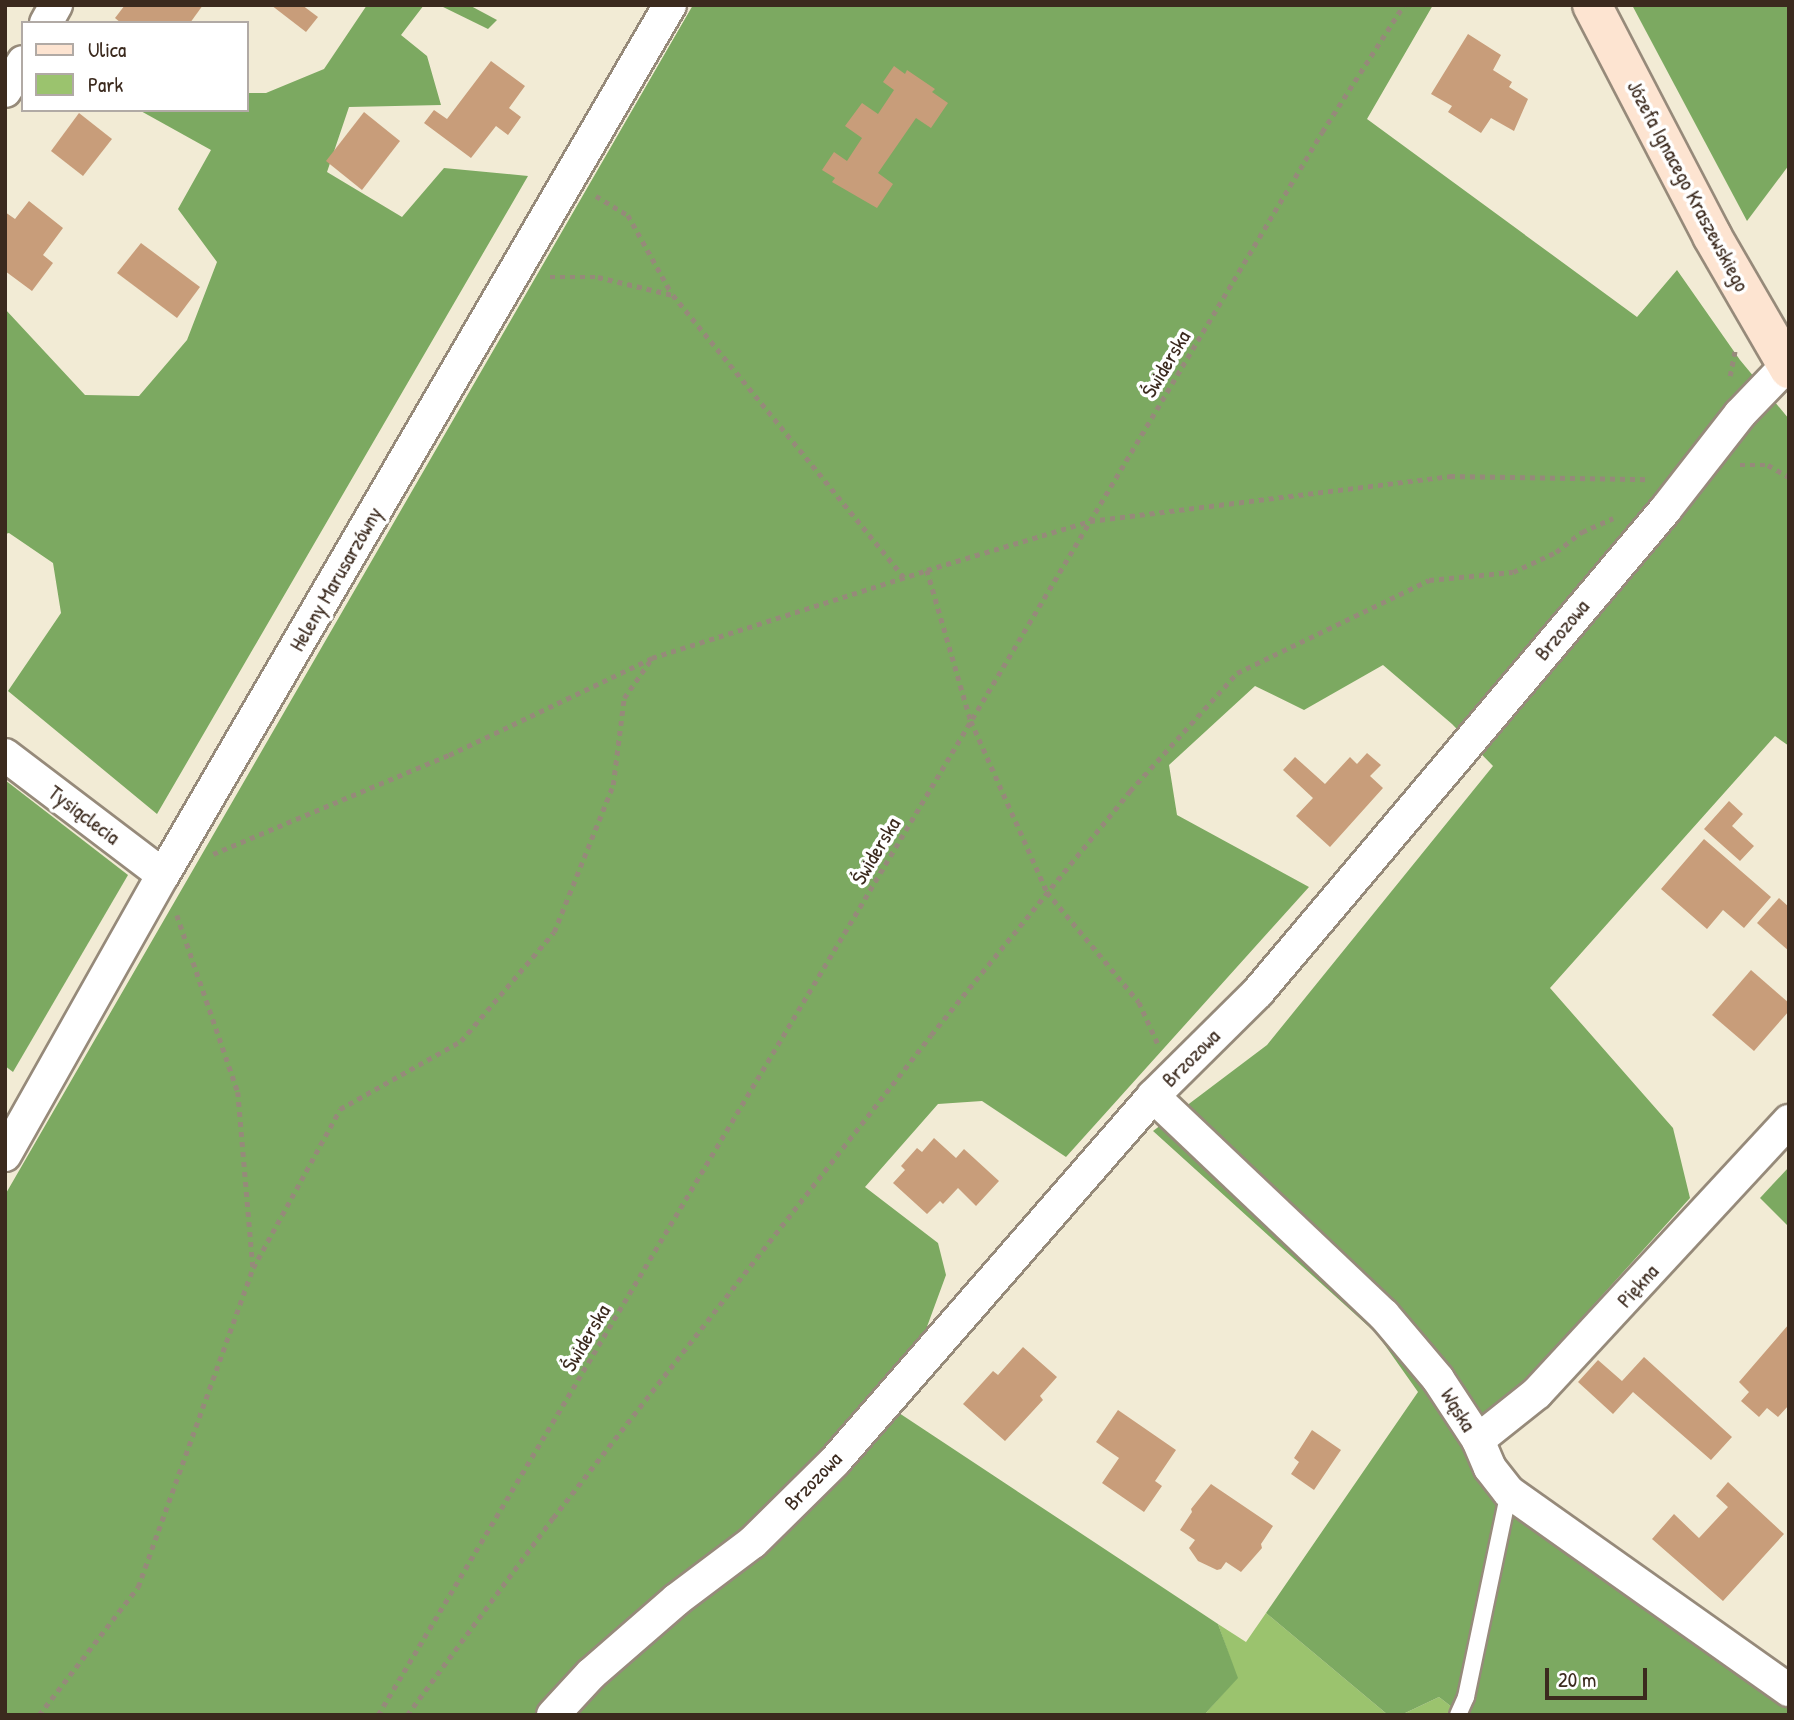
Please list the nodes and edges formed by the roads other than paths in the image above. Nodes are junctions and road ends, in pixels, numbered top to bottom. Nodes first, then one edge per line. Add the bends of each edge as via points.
1 (56, 5) edge
2 (670, 5) edge
3 (1592, 5) edge
4 (47, 21) edge
5 (21, 65) edge
6 (5, 91) edge
7 (1788, 366) edge
8 (5, 755) edge
9 (163, 875) junction
10 (1163, 1086) junction
11 (1789, 1121) edge
12 (5, 1154) edge
13 (1478, 1440) junction
14 (1509, 1492) junction
15 (1789, 1690) edge
16 (553, 1715) edge
17 (1458, 1715) edge

1 - 4 street
2 - 9 street, Heleny Marusarzówny
3 - 7 street, Józefa Ignacego Kraszewskiego via 1712,236
5 - 6 street
7 - 10 street, Brzozowa via 1740,414 1258,992
8 - 9 street, Tysiąclecia
9 - 12 street, Heleny Marusarzówny
10 - 13 street, Wąska via 1384,1315 1438,1379
10 - 16 street, Brzozowa via 835,1461 753,1542 600,1665
11 - 13 street, Piękna via 1537,1393
13 - 14 street, Wąska via 1490,1468
14 - 15 street, Wąska
14 - 17 lane via 1466,1697

